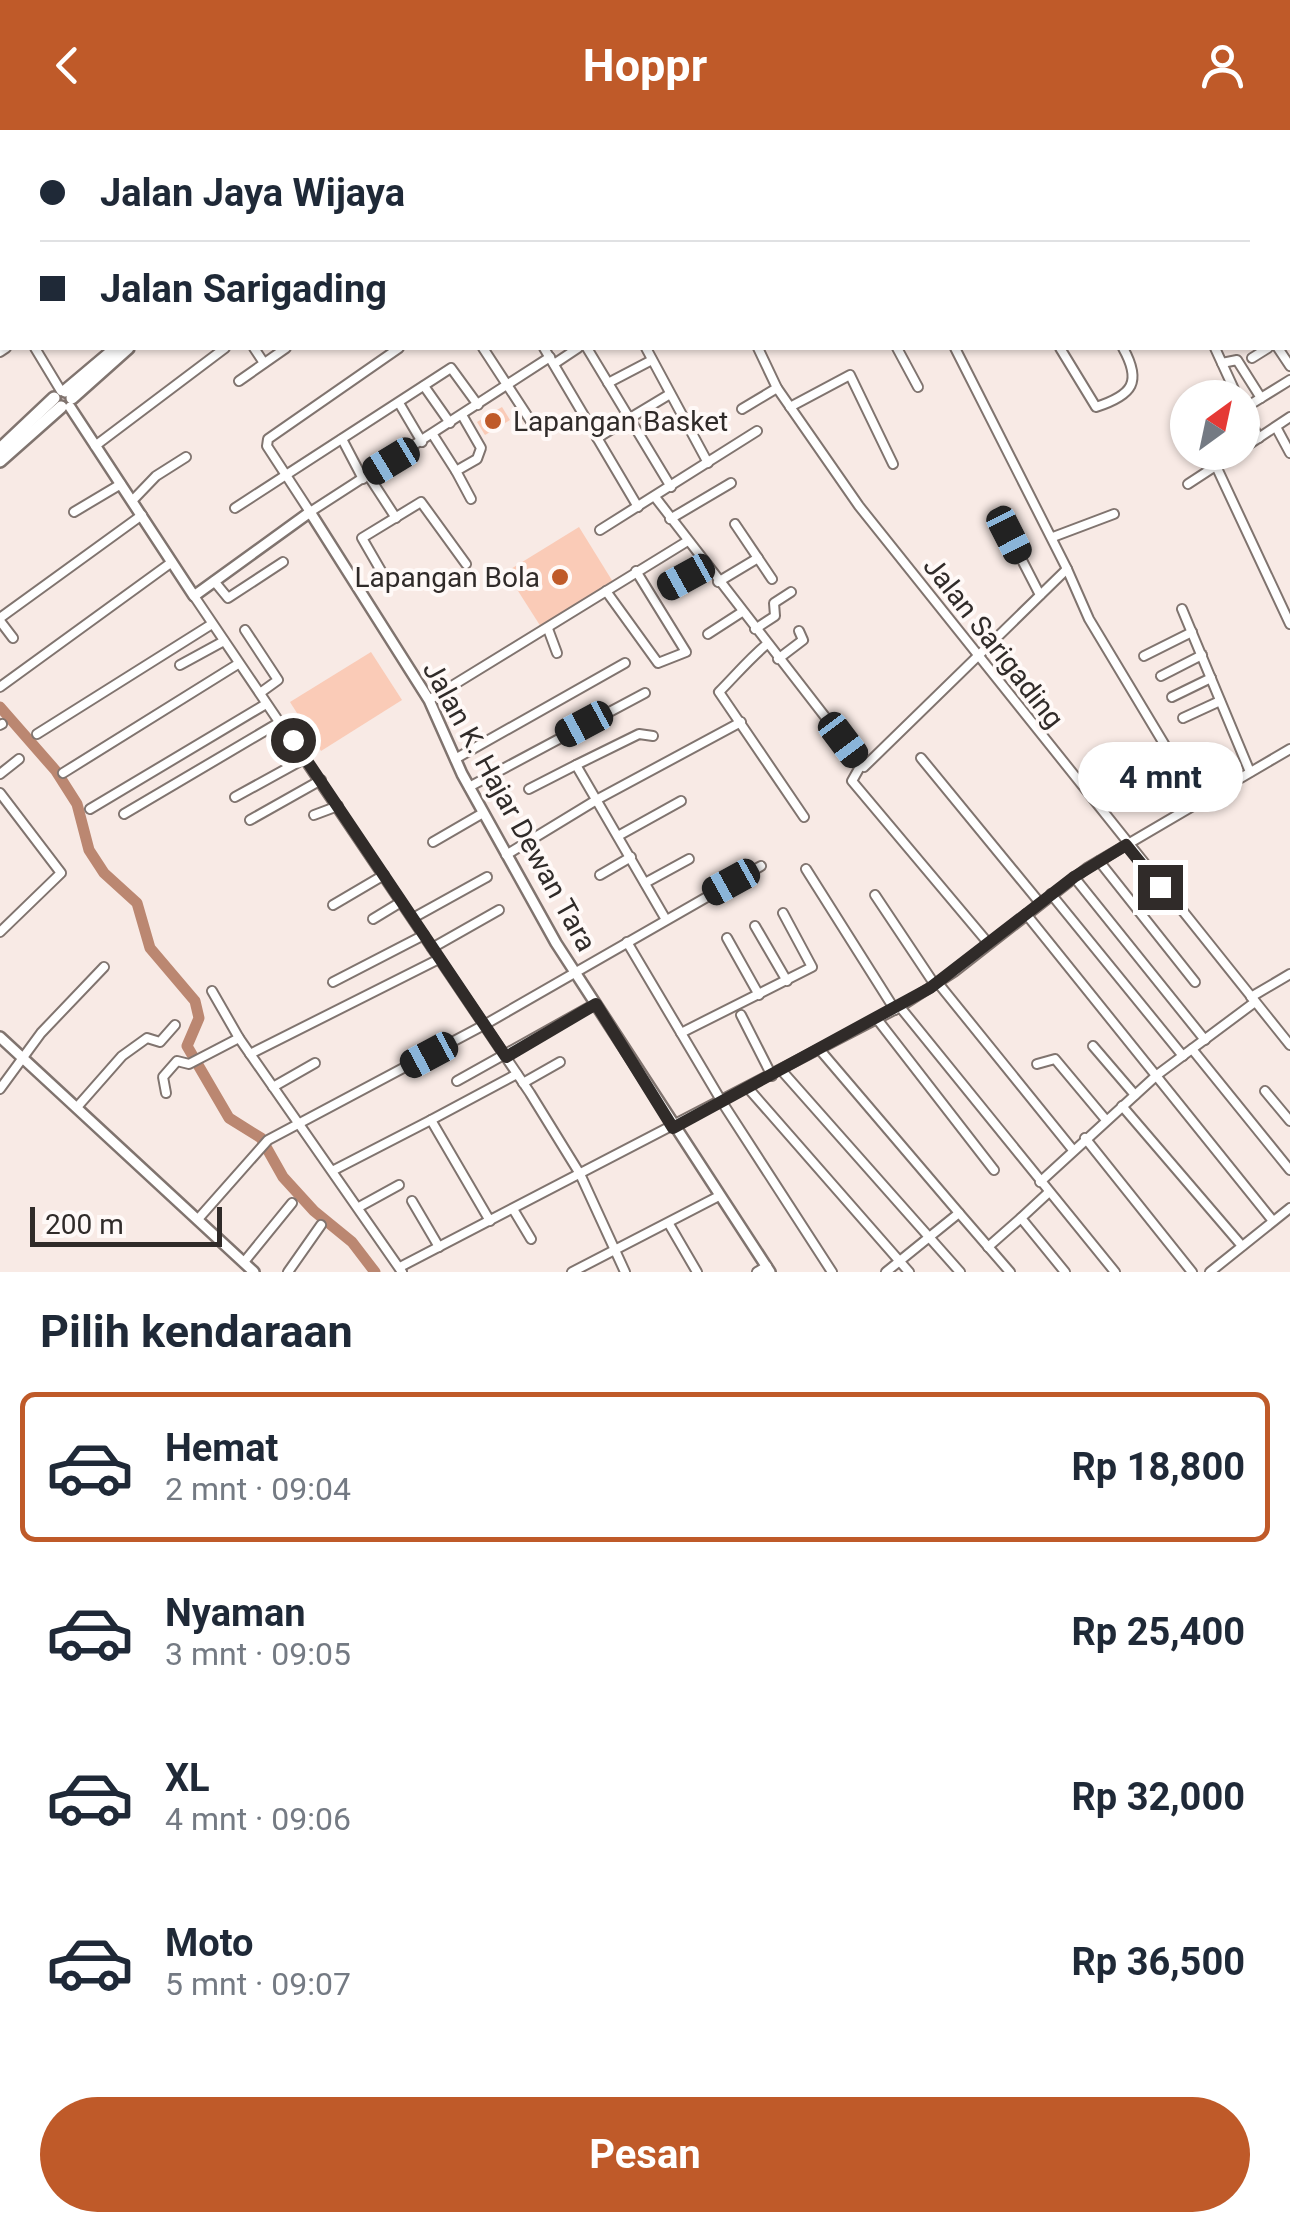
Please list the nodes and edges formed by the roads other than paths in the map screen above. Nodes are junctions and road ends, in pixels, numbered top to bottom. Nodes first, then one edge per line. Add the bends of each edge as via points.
1 (36, 350) edge
2 (114, 350) edge
3 (126, 350) edge
4 (221, 350) edge
5 (255, 350) edge
6 (283, 350) edge
7 (396, 350) edge
8 (485, 350) edge
9 (545, 350) edge
10 (574, 350) edge
11 (588, 350) edge
12 (647, 350) edge
13 (759, 350) edge
14 (898, 350) edge
15 (956, 350) edge
16 (1061, 350) edge
17 (1123, 350) edge
18 (1216, 350) edge
19 (1265, 350) edge
20 (1252, 358) dead end
21 (552, 360) junction
22 (652, 360) junction
23 (264, 363) junction
24 (1222, 363) junction
25 (239, 380) dead end
26 (1230, 380) edge
27 (1250, 380) edge
28 (1290, 380) edge
29 (507, 384) junction
30 (608, 384) junction
31 (424, 386) junction
32 (918, 387) dead end
33 (777, 388) junction
34 (670, 394) junction
35 (68, 398) junction
36 (1260, 398) edge
37 (399, 403) junction
38 (478, 405) junction
39 (790, 407) junction
40 (742, 409) dead end
41 (462, 415) junction
42 (629, 418) junction
43 (1290, 418) edge
44 (450, 423) junction
45 (532, 423) dead end
46 (1276, 428) junction
47 (757, 431) dead end
48 (432, 435) junction
49 (597, 438) junction
50 (1260, 438) edge
51 (342, 439) junction
52 (422, 442) junction
53 (95, 446) junction
54 (0, 449) edge
55 (1290, 453) edge
56 (186, 457) dead end
57 (0, 461) edge
58 (708, 464) junction
59 (893, 464) dead end
60 (1210, 470) edge
61 (1218, 470) edge
62 (456, 471) junction
63 (284, 472) junction
64 (366, 477) junction
65 (731, 483) dead end
66 (120, 484) junction
67 (1188, 484) dead end
68 (671, 487) junction
69 (655, 497) junction
70 (471, 499) dead end
71 (132, 501) junction
72 (638, 507) junction
73 (235, 508) dead end
74 (74, 512) dead end
75 (310, 512) junction
76 (1114, 514) dead end
77 (142, 515) junction
78 (396, 518) junction
79 (670, 519) junction
80 (735, 524) dead end
81 (600, 530) dead end
82 (1009, 535) dead end
83 (1053, 538) junction
84 (686, 542) junction
85 (758, 558) junction
86 (172, 562) junction
87 (283, 562) dead end
88 (466, 564) dead end
89 (706, 566) junction
90 (1067, 569) junction
91 (636, 571) junction
92 (384, 576) dead end
93 (772, 579) dead end
94 (214, 581) junction
95 (718, 582) junction
96 (666, 588) dead end
97 (606, 590) junction
98 (791, 592) dead end
99 (1040, 595) junction
100 (194, 596) junction
101 (1182, 609) dead end
102 (742, 612) junction
103 (0, 619) edge
104 (212, 624) junction
105 (1290, 624) edge
106 (548, 629) junction
107 (755, 629) junction
108 (245, 630) dead end
109 (799, 632) dead end
110 (1192, 632) junction
111 (708, 634) dead end
112 (13, 638) dead end
113 (224, 642) junction
114 (767, 644) junction
115 (557, 653) dead end
116 (1202, 655) junction
117 (977, 656) junction
118 (1144, 656) dead end
119 (778, 659) junction
120 (238, 664) junction
121 (625, 664) dead end
122 (180, 665) dead end
123 (1161, 676) dead end
124 (1211, 678) junction
125 (0, 687) edge
126 (645, 693) dead end
127 (260, 694) junction
128 (1172, 698) dead end
129 (430, 700) junction
130 (1220, 701) junction
131 (266, 704) junction
132 (1184, 718) dead end
133 (280, 722) junction
134 (740, 722) junction
135 (37, 734) dead end
136 (654, 736) dead end
137 (1290, 749) edge
138 (306, 758) junction
139 (921, 758) dead end
140 (19, 759) dead end
141 (455, 759) junction
142 (576, 765) junction
143 (861, 765) junction
144 (1250, 772) junction
145 (63, 773) dead end
146 (0, 774) edge
147 (321, 780) junction
148 (469, 787) junction
149 (529, 788) dead end
150 (0, 793) edge
151 (234, 796) dead end
152 (598, 799) junction
153 (681, 801) dead end
154 (1199, 802) junction
155 (338, 806) junction
156 (90, 809) dead end
157 (483, 813) junction
158 (124, 814) dead end
159 (314, 815) dead end
160 (804, 816) dead end
161 (250, 820) dead end
162 (618, 836) junction
163 (433, 842) dead end
164 (1126, 845) junction
165 (506, 855) junction
166 (631, 857) junction
167 (689, 859) dead end
168 (1100, 861) junction
169 (761, 866) dead end
170 (806, 869) dead end
171 (600, 874) dead end
172 (384, 875) junction
173 (487, 877) dead end
174 (1074, 877) junction
175 (646, 883) junction
176 (1051, 894) junction
177 (875, 895) dead end
178 (402, 902) junction
179 (333, 904) dead end
180 (1040, 904) junction
181 (500, 910) dead end
182 (784, 913) dead end
183 (1026, 914) junction
184 (413, 918) junction
185 (665, 918) junction
186 (373, 919) dead end
187 (756, 926) dead end
188 (0, 932) edge
189 (424, 936) junction
190 (726, 938) dead end
191 (627, 942) junction
192 (989, 944) junction
193 (432, 948) junction
194 (439, 959) junction
195 (104, 968) dead end
196 (576, 973) junction
197 (1290, 974) edge
198 (787, 981) junction
199 (333, 982) dead end
200 (1195, 982) dead end
201 (936, 984) junction
202 (212, 991) dead end
203 (759, 995) junction
204 (1253, 999) junction
205 (596, 1004) junction
206 (897, 1008) junction
207 (742, 1015) dead end
208 (877, 1019) junction
209 (175, 1025) dead end
210 (484, 1025) junction
211 (681, 1032) junction
212 (0, 1037) edge
213 (239, 1038) junction
214 (1205, 1040) junction
215 (1290, 1045) edge
216 (1094, 1046) dead end
217 (1192, 1049) junction
218 (820, 1050) junction
219 (250, 1054) junction
220 (23, 1056) junction
221 (1183, 1056) junction
222 (506, 1057) junction
223 (560, 1062) dead end
224 (315, 1063) dead end
225 (1037, 1064) dead end
226 (782, 1071) junction
227 (517, 1074) junction
228 (772, 1076) junction
229 (1158, 1076) junction
230 (457, 1081) dead end
231 (523, 1082) junction
232 (272, 1086) junction
233 (748, 1088) junction
234 (0, 1089) edge
235 (1265, 1090) dead end
236 (166, 1093) dead end
237 (1135, 1094) junction
238 (722, 1102) junction
239 (78, 1106) junction
240 (1122, 1106) junction
241 (431, 1120) junction
242 (1106, 1120) junction
243 (1290, 1121) edge
244 (300, 1123) junction
245 (673, 1128) junction
246 (1085, 1138) junction
247 (1073, 1150) junction
248 (334, 1170) junction
249 (994, 1170) dead end
250 (1290, 1170) edge
251 (580, 1174) junction
252 (1040, 1182) junction
253 (399, 1185) dead end
254 (1048, 1193) junction
255 (720, 1196) junction
256 (412, 1200) dead end
257 (292, 1203) dead end
258 (359, 1207) junction
259 (1290, 1208) edge
260 (513, 1209) junction
261 (959, 1213) junction
262 (198, 1218) junction
263 (1021, 1218) junction
264 (490, 1220) junction
265 (1273, 1221) junction
266 (669, 1224) junction
267 (320, 1225) dead end
268 (929, 1238) junction
269 (531, 1239) dead end
270 (988, 1246) junction
271 (1242, 1246) junction
272 (438, 1247) junction
273 (616, 1251) junction
274 (900, 1261) junction
275 (244, 1262) junction
276 (586, 1269) edge
277 (401, 1270) edge
278 (765, 1270) edge
279 (254, 1272) edge
280 (288, 1272) edge
281 (572, 1272) edge
282 (625, 1272) edge
283 (697, 1272) edge
284 (832, 1272) edge
285 (886, 1272) edge
286 (910, 1272) edge
287 (960, 1272) edge
288 (1010, 1272) edge
289 (1065, 1272) edge
290 (1115, 1272) edge
291 (1192, 1272) edge
292 (1210, 1272) edge

1 - 35 street
2 - 35 main road
3 - 35 main road
4 - 53 street
5 - 23 street
6 - 23 street
7 - 63 street via 268,439
8 - 29 street
9 - 21 street
10 - 21 street
11 - 30 street
12 - 22 street
13 - 33 street, Jalan Sarigading
14 - 32 street
15 - 83 street
16 - 17 street via 1096,406 1134,382
18 - 24 street
19 - 20 street
21 - 29 street
21 - 49 street
22 - 30 street
22 - 34 street
23 - 25 street
24 - 26 street
24 - 27 street via 1238,360
28 - 36 street
29 - 38 street
29 - 45 street
30 - 42 street
31 - 37 street
31 - 38 street via 452,368
31 - 44 street
33 - 39 street, Jalan Sarigading
33 - 40 street
34 - 42 street
34 - 58 street
35 - 53 street
35 - 54 main road
35 - 57 main road
37 - 51 street
37 - 52 street
38 - 41 street
39 - 59 street via 849,374
39 - 117 street, Jalan Sarigading via 858,506
41 - 44 street
41 - 62 street via 480,444 477,459
42 - 49 street
42 - 68 street
43 - 46 street
44 - 48 street
46 - 50 street
46 - 55 street
47 - 58 street
48 - 52 street
48 - 62 street
49 - 72 street
51 - 63 street
51 - 64 street
52 - 64 street
53 - 66 street
56 - 71 street
58 - 68 street
60 - 67 street
61 - 105 street
62 - 70 street
63 - 73 street
63 - 75 street
64 - 75 street
64 - 78 street
65 - 79 street
66 - 71 street
66 - 74 street
68 - 69 street
69 - 72 street
69 - 79 street
71 - 77 street
72 - 81 street
75 - 94 street
75 - 129 street, Jalan K. Hajar Dewan Tara
76 - 83 street
77 - 86 street
77 - 103 street
78 - 88 street via 424,503
78 - 92 street via 361,542
79 - 84 street
80 - 85 street
82 - 99 street
83 - 90 street
84 - 89 street
84 - 91 street
85 - 93 street
85 - 95 street
86 - 100 street
86 - 125 street
87 - 94 street via 228,598
89 - 95 street
89 - 96 street
90 - 99 street
90 - 154 street via 1089,618
91 - 97 street
91 - 97 street via 686,652 658,663
94 - 100 street
95 - 102 street
97 - 106 street
98 - 107 street via 774,604 775,616
99 - 117 street
100 - 104 street
101 - 110 street
102 - 107 street
102 - 111 street
103 - 112 street
104 - 113 street
104 - 135 street
106 - 115 street
106 - 129 street
107 - 114 street
108 - 127 street via 278,680
109 - 119 street via 803,640
110 - 116 street
110 - 118 street
113 - 120 street
113 - 122 street
114 - 119 street
114 - 134 street via 720,689
116 - 123 street
116 - 124 street
117 - 143 street
117 - 164 street, Jalan Sarigading
119 - 143 street
120 - 127 street
120 - 145 street
121 - 141 street
124 - 128 street
124 - 130 street
126 - 148 street
127 - 131 street
129 - 141 street, Jalan K. Hajar Dewan Tara
130 - 132 street
130 - 144 street
131 - 133 street
131 - 156 street
133 - 138 street
133 - 158 street
134 - 152 street
134 - 160 street
136 - 142 street via 639,734
137 - 144 street
138 - 147 street
138 - 151 street
139 - 180 street
140 - 146 street
141 - 148 street, Jalan K. Hajar Dewan Tara
142 - 149 street
142 - 152 street
143 - 192 street via 852,781
144 - 154 street
147 - 155 street
147 - 161 street
148 - 157 street, Jalan K. Hajar Dewan Tara
150 - 188 street via 61,873
152 - 162 street
152 - 165 street
153 - 162 street
154 - 164 street
155 - 159 street
155 - 172 street
157 - 163 street
157 - 165 street, Jalan K. Hajar Dewan Tara
162 - 166 street
164 - 168 street
164 - 204 street, Jalan Sarigading
165 - 196 street, Jalan K. Hajar Dewan Tara
166 - 171 street
166 - 175 street
167 - 175 street
168 - 174 street
168 - 200 street
169 - 185 street
170 - 206 street
172 - 178 street
172 - 179 street
173 - 184 street
174 - 176 street
174 - 214 street
175 - 185 street
176 - 180 street
176 - 221 street
177 - 201 street
178 - 184 street
178 - 186 street
180 - 183 street
181 - 193 street
182 - 198 street via 813,964
183 - 192 street
183 - 229 street
184 - 189 street
185 - 191 street
187 - 198 street
189 - 193 street
189 - 199 street
190 - 203 street
191 - 196 street
191 - 211 street
192 - 201 street
193 - 194 street
194 - 210 street
194 - 219 street
195 - 220 street
196 - 205 street, Jalan K. Hajar Dewan Tara
196 - 210 street
197 - 204 street
198 - 203 street
201 - 206 street
201 - 247 street
202 - 213 street
203 - 211 street
204 - 214 street
204 - 215 street, Jalan Sarigading
205 - 222 street
205 - 245 street, Jalan K. Hajar Dewan Tara
206 - 208 street
206 - 252 street
207 - 228 street
208 - 218 street
208 - 249 street
209 - 239 street via 160,1042 147,1038 122,1056
210 - 222 street
210 - 244 street
211 - 238 street
212 - 220 street
213 - 219 street
213 - 236 street via 194,1062 177,1061 164,1075
214 - 217 street
216 - 237 street
217 - 221 street
217 - 250 street
218 - 226 street
218 - 261 street
219 - 232 street
220 - 234 street
220 - 239 street
221 - 229 street
222 - 227 street
222 - 230 street
223 - 231 street
224 - 232 street
225 - 242 street via 1055,1058
226 - 228 street
226 - 268 street
227 - 231 street
227 - 241 street
228 - 233 street
229 - 237 street
229 - 265 street
231 - 251 street
232 - 244 street
233 - 238 street
233 - 274 street
235 - 243 street
237 - 240 street
238 - 245 street
238 - 284 street
239 - 262 street
240 - 242 street
240 - 271 street
241 - 248 street
241 - 264 street
242 - 246 street
244 - 248 street
244 - 262 street via 264,1143
245 - 251 street
245 - 255 street, Jalan K. Hajar Dewan Tara
246 - 247 street
246 - 291 street
247 - 252 street
248 - 258 street
251 - 260 street
251 - 273 street
252 - 254 street
253 - 258 street
254 - 263 street
254 - 290 street
255 - 266 street
255 - 278 street, Jalan K. Hajar Dewan Tara
256 - 272 street
257 - 275 street
258 - 277 street
259 - 265 street
260 - 264 street
260 - 269 street
261 - 268 street
261 - 270 street
262 - 275 street
263 - 270 street
263 - 289 street
264 - 272 street
265 - 271 street
266 - 273 street
266 - 283 street
267 - 280 street
268 - 274 street
268 - 287 street
270 - 288 street
271 - 292 street
272 - 277 street
273 - 276 street
273 - 282 street
274 - 285 street
274 - 286 street
275 - 279 street
276 - 281 street

